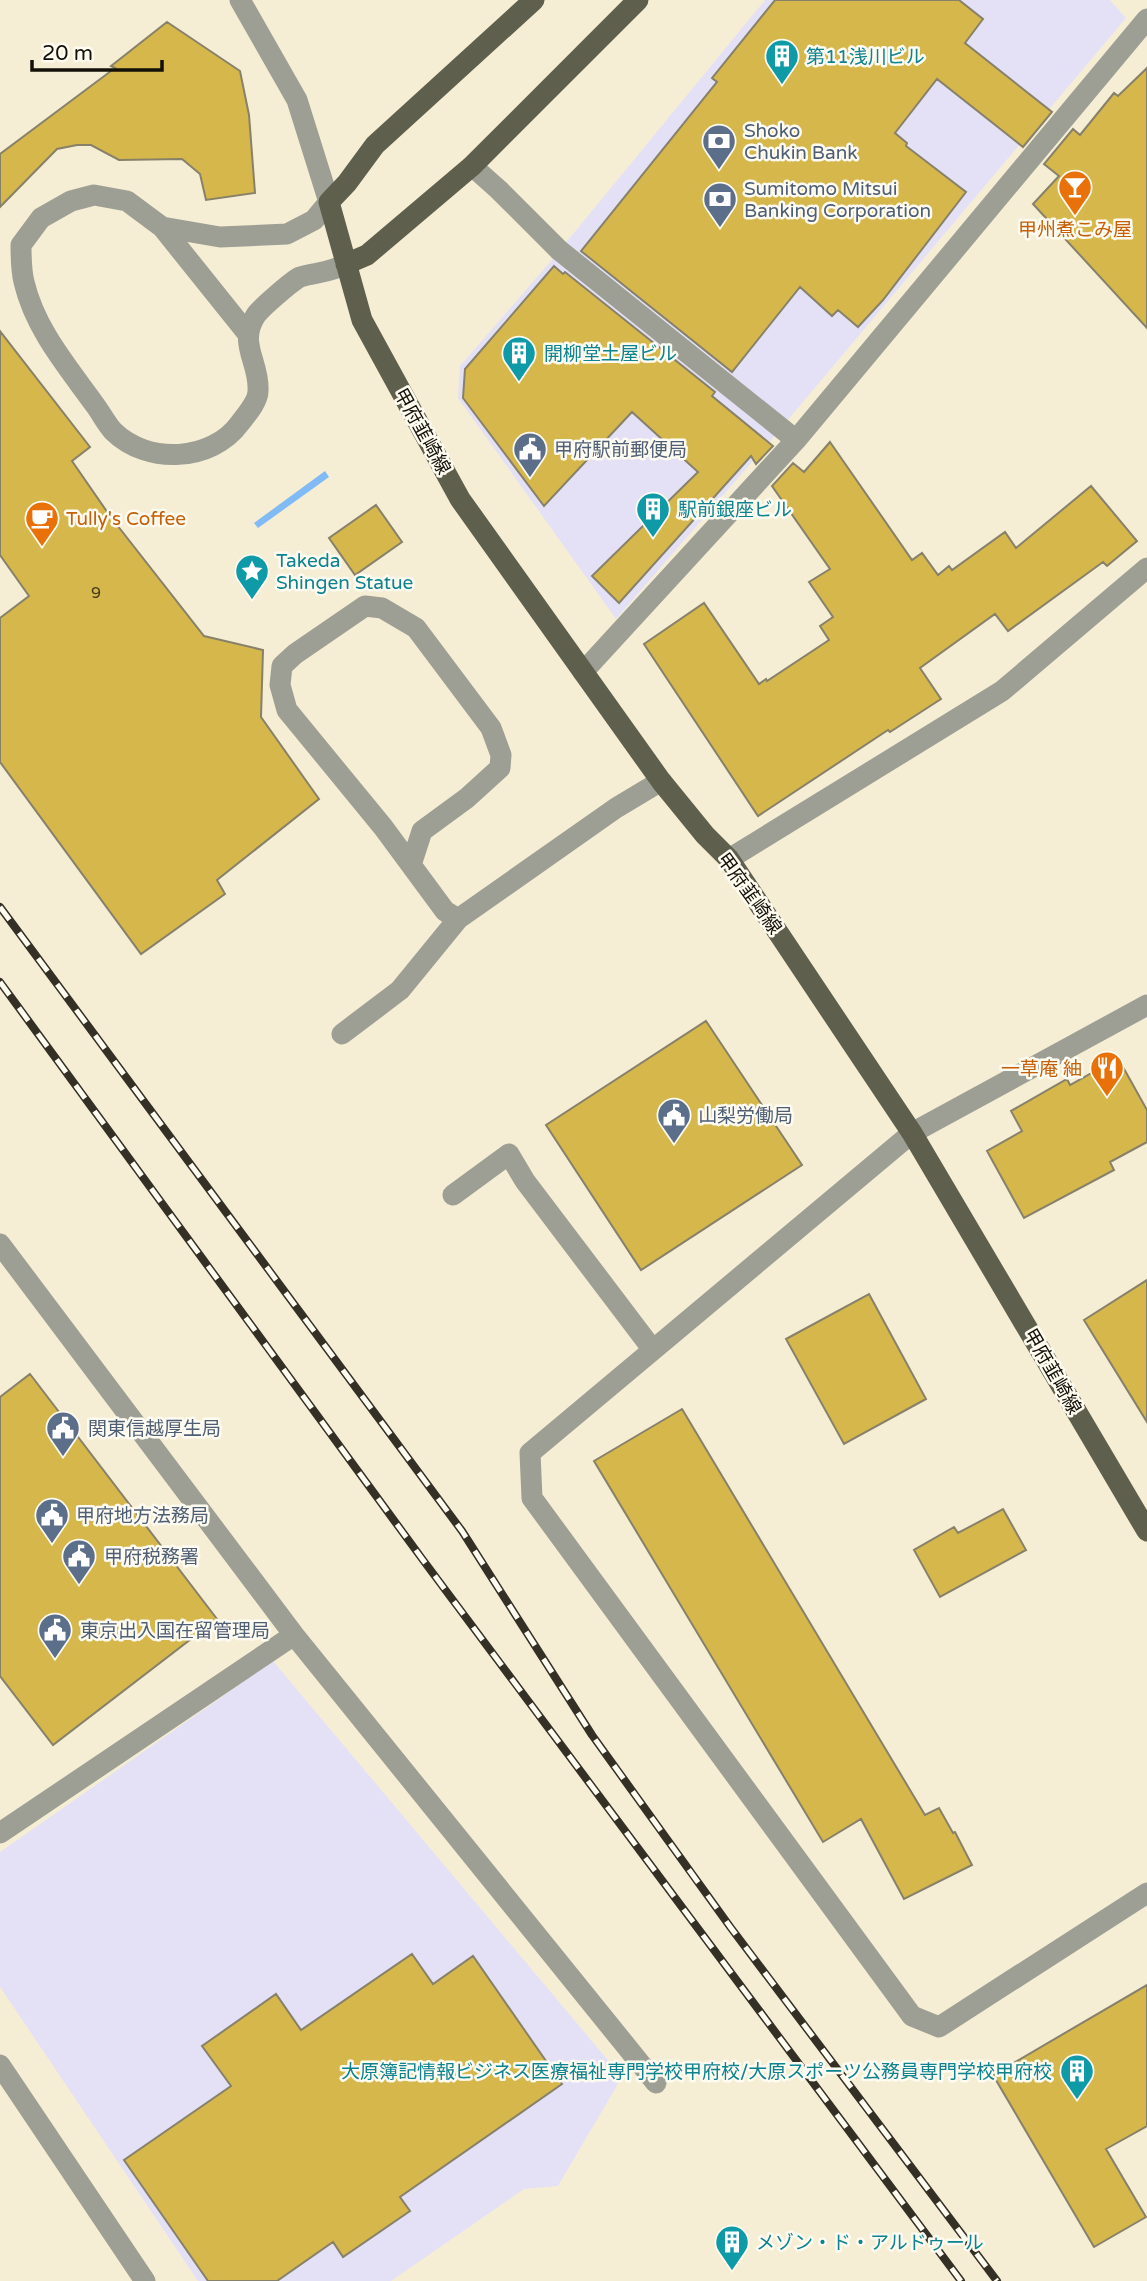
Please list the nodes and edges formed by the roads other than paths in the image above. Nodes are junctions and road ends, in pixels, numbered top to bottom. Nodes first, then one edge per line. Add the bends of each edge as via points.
1 (240, 0) edge
2 (534, 0) edge
3 (638, 0) edge
4 (1147, 19) edge
5 (472, 166) junction
6 (329, 202) junction
7 (162, 227) junction
8 (346, 264) junction
9 (247, 333) junction
10 (796, 440) junction
11 (1147, 568) edge
12 (583, 672) junction
13 (661, 782) junction
14 (383, 827) junction
15 (422, 831) junction
16 (729, 859) junction
17 (411, 865) junction
18 (458, 919) junction
19 (1147, 1005) edge
20 (342, 1034) dead end
21 (912, 1133) junction
22 (453, 1195) dead end
23 (0, 1244) edge
24 (653, 1350) junction
25 (1147, 1531) edge
26 (294, 1635) junction
27 (0, 1833) edge
28 (1147, 1893) edge
29 (0, 2065) edge
30 (656, 2083) dead end
31 (145, 2281) edge

1 - 6 street via 298,100
2 - 6 main road via 375,145
3 - 5 main road
4 - 10 street
5 - 8 main road via 367,255
5 - 10 street via 559,250
6 - 7 street via 314,220 287,234 220,237
6 - 8 main road, 甲府韮崎線
7 - 9 street
7 - 9 street via 127,201 94,195 71,201 41,218 20,245 23,279 41,328 114,431 139,447 188,455 232,434 258,392
8 - 9 street via 298,278 257,313
8 - 12 main road, 甲府韮崎線 via 362,320 460,499
10 - 12 street
11 - 16 street via 1002,691
12 - 13 main road, 甲府韮崎線
13 - 16 main road, 甲府韮崎線
13 - 18 street via 615,808
14 - 15 street
14 - 15 street via 287,710 280,685 282,666 365,606 382,608 416,628 491,728 501,755 500,768
14 - 17 street
15 - 17 street
16 - 21 main road, 甲府韮崎線
17 - 18 street via 445,911
18 - 20 street via 400,990
19 - 21 street
21 - 24 street
21 - 25 main road, 甲府韮崎線
22 - 24 street via 509,1154
23 - 26 street
24 - 28 street via 530,1453 532,1498 912,2016 939,2027
26 - 27 street
26 - 30 street
29 - 31 street

